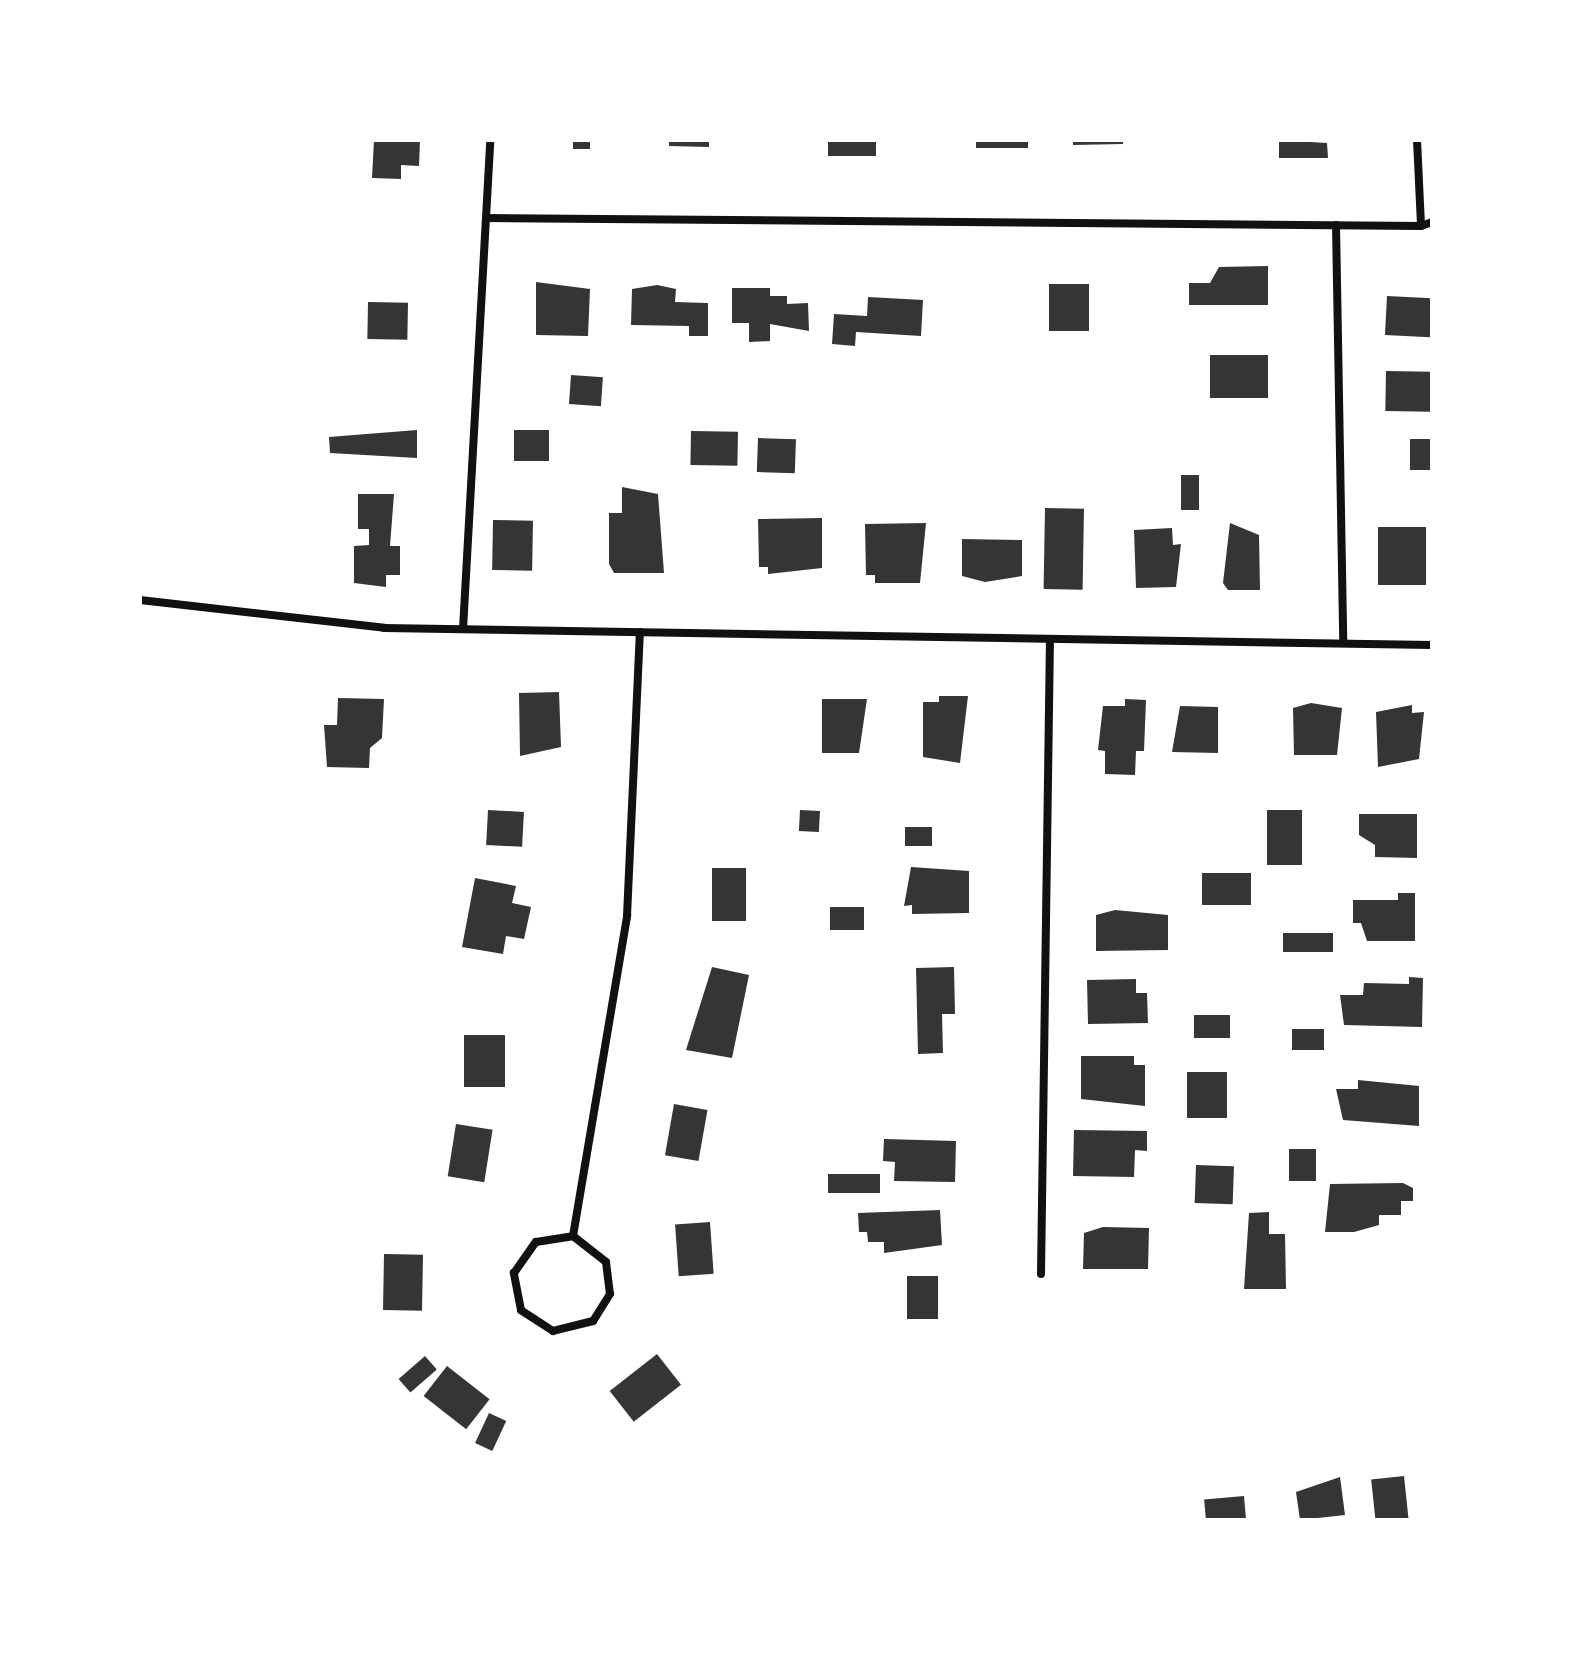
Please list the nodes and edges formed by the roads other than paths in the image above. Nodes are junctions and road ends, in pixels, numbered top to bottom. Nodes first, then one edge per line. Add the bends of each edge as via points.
1 (490, 140) edge
2 (1417, 140) edge
3 (487, 218) junction
4 (1432, 222) edge
5 (1336, 225) junction
6 (1421, 226) junction
7 (140, 600) edge
8 (463, 629) junction
9 (640, 632) junction
10 (1050, 639) junction
11 (1343, 643) junction
12 (1432, 645) edge
13 (573, 1236) junction
14 (1041, 1274) dead end

1 - 3 street
2 - 6 street
3 - 5 street
3 - 8 street
4 - 6 street
5 - 6 street
5 - 11 street
7 - 8 street via 384,628
8 - 9 street
9 - 10 street
9 - 13 street via 627,916
10 - 11 street
10 - 14 street
11 - 12 street
13 - 13 street via 606,1262 610,1294 593,1321 553,1331 521,1310 514,1273 536,1242

